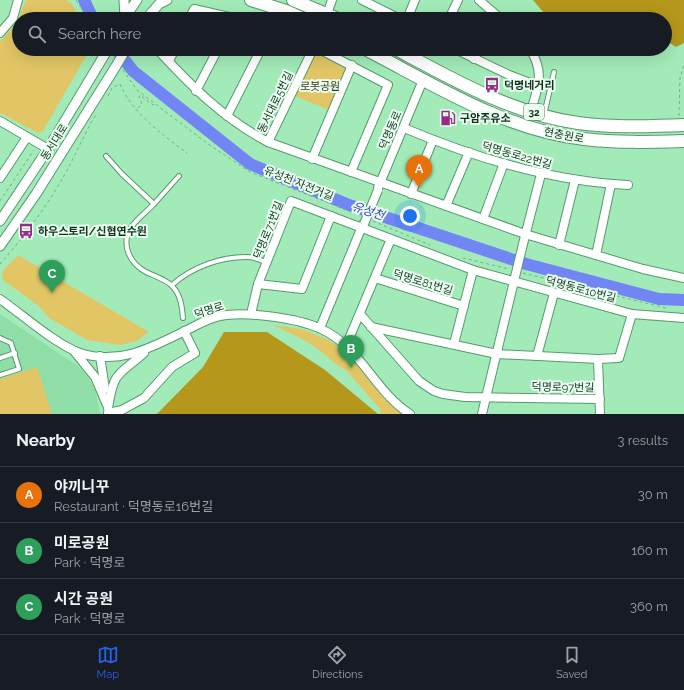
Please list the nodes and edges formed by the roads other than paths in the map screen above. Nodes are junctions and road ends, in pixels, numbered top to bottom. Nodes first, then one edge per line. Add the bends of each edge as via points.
1 (18, 0) edge
2 (124, 0) edge
3 (137, 0) edge
4 (154, 0) edge
5 (167, 0) edge
6 (251, 0) edge
7 (293, 0) edge
8 (332, 0) edge
9 (362, 0) edge
10 (415, 0) edge
11 (458, 0) edge
12 (479, 0) edge
13 (371, 2) edge
14 (15, 12) edge
15 (124, 12) edge
16 (129, 12) edge
17 (148, 12) edge
18 (152, 12) edge
19 (192, 12) edge
20 (206, 12) edge
21 (288, 12) edge
22 (322, 12) edge
23 (332, 12) edge
24 (388, 12) edge
25 (410, 12) edge
26 (452, 12) edge
27 (490, 12) edge
28 (12, 19) edge
29 (0, 33) edge
30 (104, 56) edge
31 (123, 56) edge
32 (164, 56) edge
33 (172, 56) edge
34 (214, 56) edge
35 (257, 56) edge
36 (310, 56) edge
37 (333, 56) edge
38 (378, 56) edge
39 (409, 56) edge
40 (469, 56) edge
41 (476, 56) edge
42 (533, 56) edge
43 (474, 59) junction
44 (169, 61) junction
45 (352, 65) junction
46 (554, 72) dead end
47 (424, 80) junction
48 (538, 86) junction
49 (196, 91) junction
50 (531, 111) junction
51 (544, 115) junction
52 (227, 116) junction
53 (0, 121) edge
54 (681, 121) edge
55 (404, 128) junction
56 (27, 137) junction
57 (434, 140) junction
58 (684, 141) edge
59 (268, 142) junction
60 (48, 149) junction
61 (469, 152) junction
62 (106, 156) dead end
63 (312, 159) junction
64 (504, 163) junction
65 (351, 172) junction
66 (2, 173) edge
67 (541, 174) junction
68 (179, 176) dead end
69 (576, 180) junction
70 (611, 184) junction
71 (628, 184) dead end
72 (379, 186) junction
73 (411, 194) junction
74 (154, 204) junction
75 (446, 206) junction
76 (331, 216) junction
77 (483, 219) junction
78 (0, 221) edge
79 (364, 222) junction
80 (525, 234) junction
81 (391, 239) junction
82 (559, 245) junction
83 (0, 246) edge
84 (596, 255) junction
85 (267, 262) junction
86 (473, 270) junction
87 (515, 275) junction
88 (375, 278) junction
89 (684, 278) edge
90 (258, 284) junction
91 (172, 285) junction
92 (554, 293) junction
93 (0, 299) edge
94 (464, 306) junction
95 (251, 314) junction
96 (360, 314) junction
97 (632, 314) junction
98 (183, 318) dead end
99 (684, 318) edge
100 (371, 327) junction
101 (320, 328) junction
102 (184, 331) junction
103 (0, 338) edge
104 (454, 344) junction
105 (346, 346) junction
106 (149, 349) junction
107 (73, 350) junction
108 (15, 353) junction
109 (497, 354) junction
110 (100, 356) junction
111 (537, 356) junction
112 (0, 358) edge
113 (598, 359) junction
114 (0, 375) edge
115 (486, 397) junction
116 (600, 399) junction
117 (108, 412) edge
118 (410, 414) edge
119 (482, 414) edge
120 (600, 414) edge

1 - 14 street
2 - 15 street
3 - 16 street
4 - 17 street
5 - 18 street
6 - 21 main road
7 - 22 main road
8 - 23 street
9 - 13 street
10 - 25 street
11 - 26 street
12 - 27 street
13 - 24 street
19 - 20 street via 194,9
28 - 29 street
30 - 60 street, 동서대로
31 - 83 street, 동서대로, bridge via 36,194
32 - 44 street, 동서대로5번길
33 - 44 street
34 - 49 street
35 - 52 street
36 - 59 street, 동서대로5번길
37 - 45 street
38 - 47 main road, 현충원로 / 32
39 - 50 main road, 현충원로 / 32 via 447,77
40 - 43 street
41 - 43 street
42 - 48 street via 540,70
43 - 48 street
44 - 49 street, 동서대로5번길
45 - 63 street
45 - 65 street via 388,85
46 - 51 lane
47 - 55 street, 덕명동로
47 - 58 main road, 현충원로 / 32 via 483,110 532,128 582,139 621,142
48 - 50 street
49 - 52 street, 동서대로5번길
50 - 51 main road, 현충원로 / 32
51 - 54 main road, 현충원로 / 32 via 577,123 613,126
52 - 59 street, 동서대로5번길
53 - 56 street
55 - 57 street, 덕명동로22번길
55 - 72 street, 덕명동로
56 - 60 street
56 - 66 street
57 - 61 street, 덕명동로22번길
57 - 73 street
59 - 63 street, 동서대로5번길
60 - 78 street, 동서대로
61 - 64 street, 덕명동로22번길
61 - 75 street
62 - 74 lane
63 - 65 street, 동서대로5번길
64 - 67 street, 덕명동로22번길
64 - 77 street
65 - 72 street, 동서대로5번길
67 - 69 street, 덕명동로22번길
67 - 80 street
68 - 74 lane
69 - 70 street, 덕명동로22번길
69 - 82 street
70 - 71 street, 덕명동로22번길
70 - 84 street
72 - 73 street, 동서대로5번길
72 - 79 street, 덕명동로, bridge
73 - 75 street, 동서대로5번길
74 - 91 lane via 132,226 127,237 127,247 132,262
75 - 77 street, 동서대로5번길
76 - 79 street, 덕명로71번길
76 - 85 street, 덕명로71번길 via 291,201
76 - 90 street via 302,289
77 - 80 street, 동서대로5번길
79 - 81 street, 덕명동로10번길
79 - 101 street
80 - 82 street, 동서대로5번길
80 - 87 street, bridge
81 - 86 street, 덕명동로10번길
81 - 88 street, 덕명로81번길
82 - 84 street, 동서대로5번길
84 - 89 street, 동서대로5번길
85 - 90 street, 덕명로71번길
85 - 91 lane via 250,257 221,260 197,268
86 - 87 street, 덕명동로10번길
86 - 94 street
87 - 92 street, 덕명동로10번길
87 - 109 street
88 - 94 street, 덕명로81번길
88 - 96 street, 덕명로81번길
90 - 95 street, 덕명로71번길
91 - 98 lane via 180,299
92 - 97 street, 덕명동로10번길
92 - 111 street
93 - 107 street, 덕명로
94 - 104 street
95 - 101 street, 덕명로
95 - 102 street, 덕명로 via 220,316
96 - 100 street, 덕명로97번길
96 - 105 street, 덕명로81번길
97 - 99 street, 덕명동로10번길
97 - 113 street via 619,358
100 - 104 street
100 - 115 street, 덕명로97번길 via 409,371 434,391 452,396
101 - 105 street, 덕명로
102 - 106 street, 덕명로
102 - 117 street via 195,353 172,367 144,398 122,410
103 - 108 lane via 10,343
104 - 109 street
105 - 118 street, 덕명로 via 393,400
106 - 110 street, 덕명로 via 123,356
106 - 117 street via 117,375 110,390
107 - 110 street, 덕명로
107 - 117 street via 95,377
108 - 112 lane
108 - 114 lane via 20,369
109 - 111 street
109 - 115 street
110 - 117 street
111 - 113 street
113 - 116 street, 덕명로97번길
115 - 116 street, 덕명로97번길
115 - 119 street
116 - 120 street

